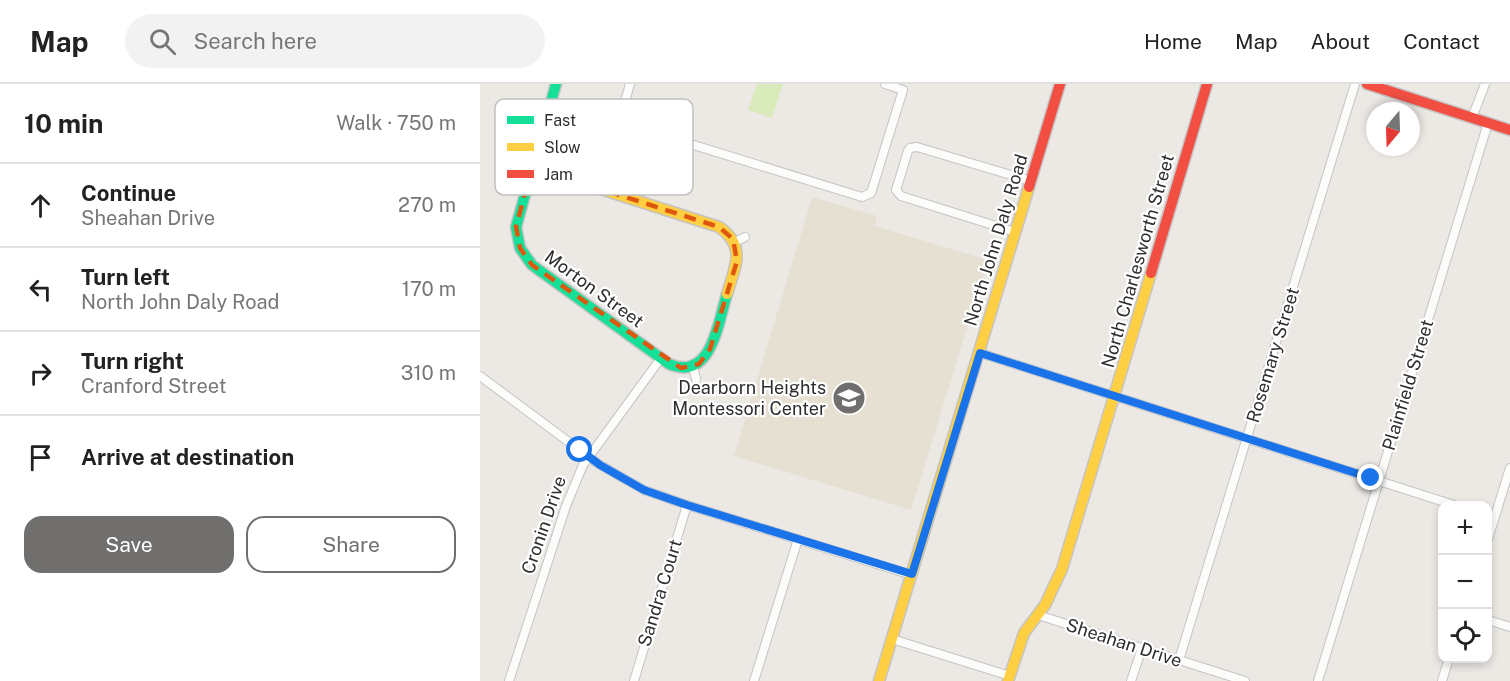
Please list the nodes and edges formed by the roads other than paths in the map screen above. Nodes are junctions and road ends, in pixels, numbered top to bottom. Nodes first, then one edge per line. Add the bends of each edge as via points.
1 (556, 84) edge
2 (630, 84) edge
3 (885, 84) edge
4 (1060, 84) edge
5 (1207, 84) edge
6 (1355, 84) edge
7 (1367, 84) edge
8 (1485, 84) edge
9 (552, 99) edge
10 (626, 99) edge
11 (1472, 118) junction
12 (1488, 123) junction
13 (1510, 130) edge
14 (693, 145) edge
15 (1031, 181) junction
16 (524, 195) edge
17 (619, 195) edge
18 (1016, 232) junction
19 (980, 353) junction
20 (661, 358) junction
21 (693, 367) junction
22 (481, 379) edge
23 (696, 379) dead end
24 (1115, 396) junction
25 (1248, 438) junction
26 (589, 457) junction
27 (1510, 468) edge
28 (1379, 481) junction
29 (1441, 501) edge
30 (687, 505) junction
31 (1492, 513) edge
32 (798, 539) junction
33 (912, 574) junction
34 (1038, 615) junction
35 (1492, 621) edge
36 (1510, 627) edge
37 (892, 639) junction
38 (1142, 648) junction
39 (1179, 660) junction
40 (1447, 663) edge
41 (1009, 679) edge
42 (509, 681) edge
43 (634, 681) edge
44 (754, 681) edge
45 (879, 681) edge
46 (1131, 681) edge
47 (1245, 681) edge
48 (1318, 681) edge
49 (1442, 681) edge

1 - 9 street
2 - 10 street
3 - 14 street via 903,90 871,193 862,197
4 - 15 street, North John Daly Road
5 - 24 street, North Charlesworth Street
6 - 25 street, Rosemary Street
7 - 11 street
8 - 11 street
11 - 12 street
12 - 13 street
12 - 28 street, Plainfield Street
15 - 18 street, North John Daly Road
15 - 18 street via 917,147 908,151 896,190 901,196
16 - 20 street, Morton Street via 517,220 517,239 524,256
17 - 21 street via 719,227 740,239 710,349 703,361
18 - 19 street, North John Daly Road
19 - 24 street
19 - 33 street, North John Daly Road
20 - 21 street via 674,367
20 - 26 street, Cronin Drive
21 - 23 street
22 - 26 street
24 - 25 street
24 - 34 street, North Charlesworth Street via 1062,569
25 - 28 street
25 - 39 street, Rosemary Street
26 - 30 street via 644,490
26 - 42 street, Cronin Drive via 571,490
27 - 31 street
28 - 29 street
28 - 48 street, Plainfield Street
30 - 32 street
30 - 43 street, Sandra Court
32 - 33 street
32 - 44 street
33 - 37 street, North John Daly Road
34 - 38 street, Sheahan Drive
34 - 41 street, North Charlesworth Street via 1024,633
35 - 36 street
37 - 41 street
37 - 45 street, North John Daly Road
38 - 39 street, Sheahan Drive
38 - 46 street
39 - 47 street, Sheahan Drive
40 - 49 street

